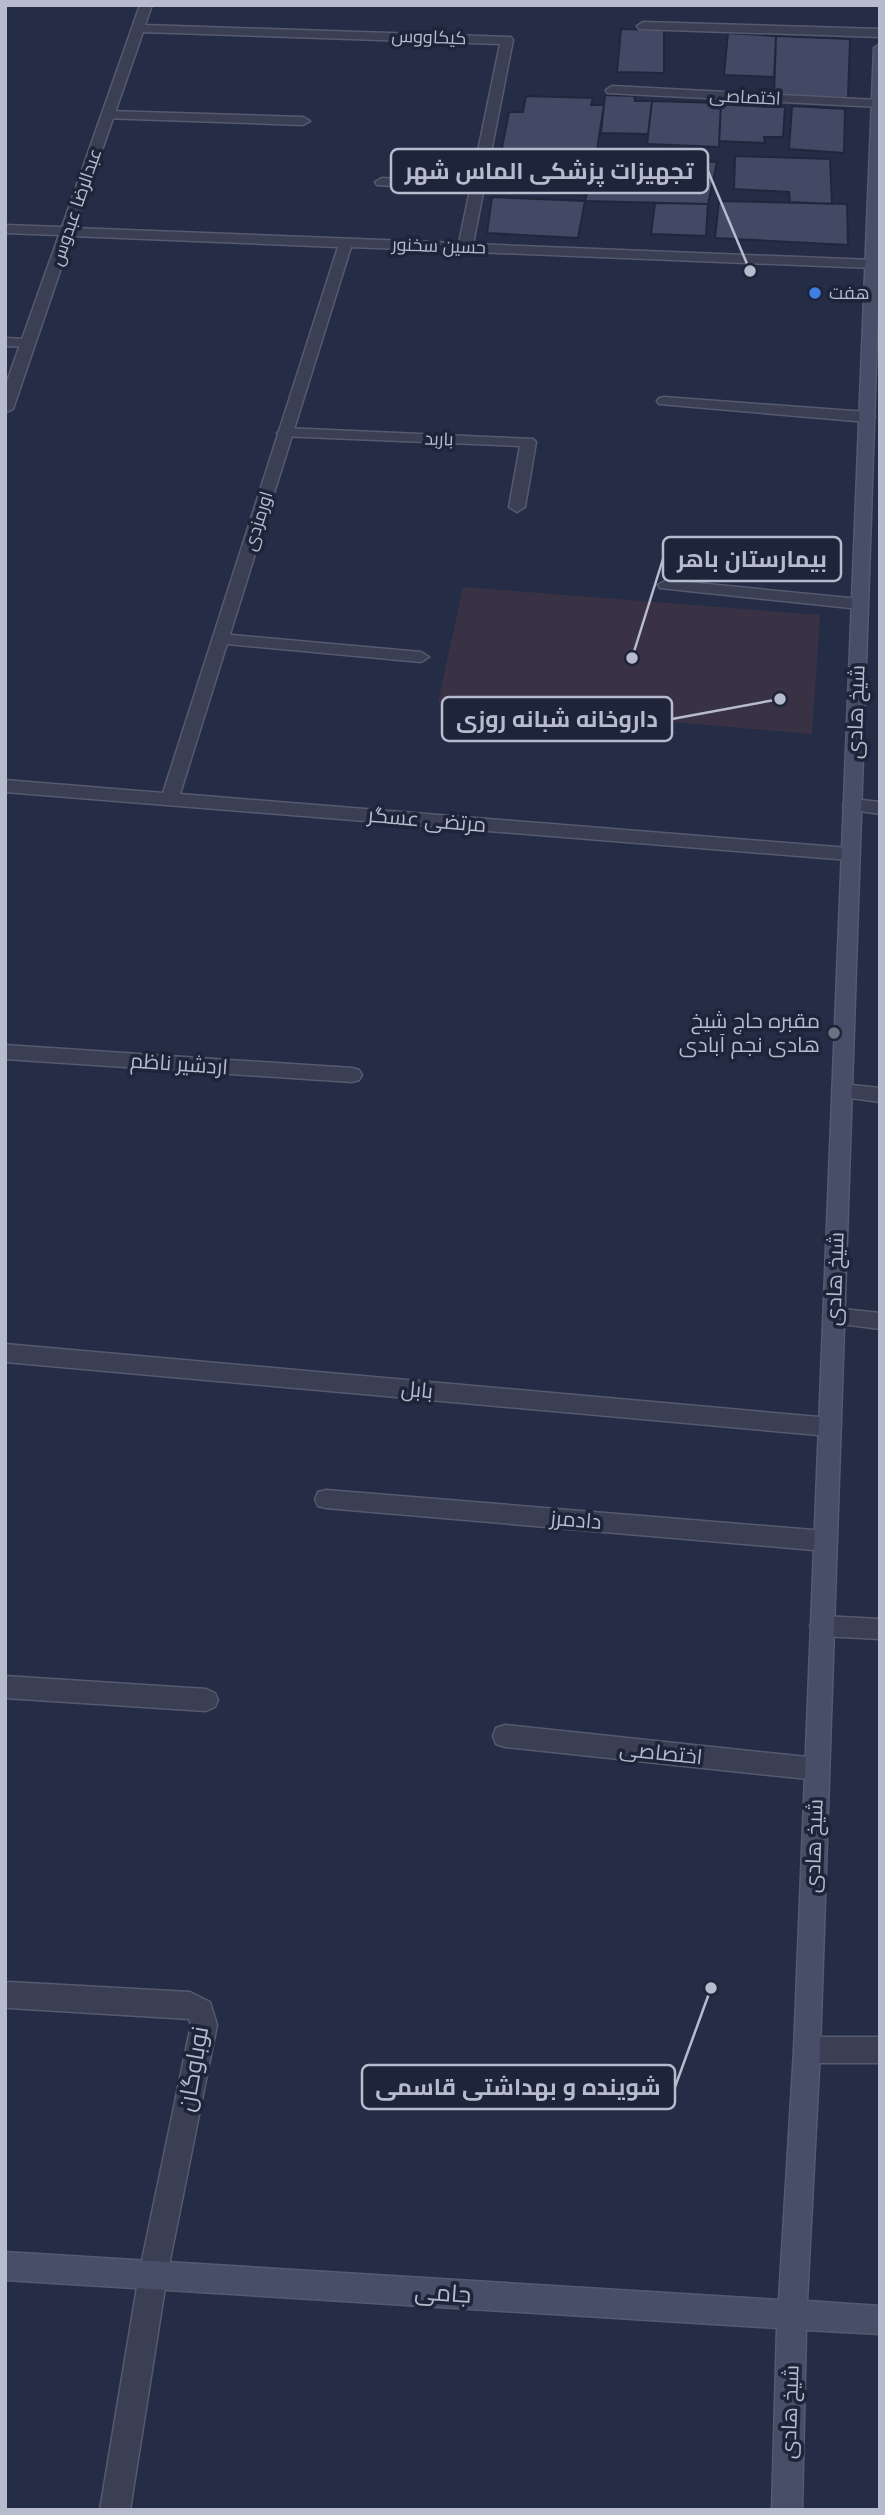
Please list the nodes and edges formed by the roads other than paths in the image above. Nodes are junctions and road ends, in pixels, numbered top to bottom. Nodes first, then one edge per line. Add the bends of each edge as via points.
1 (146, 5) edge
2 (643, 26) dead end
3 (138, 28) junction
4 (880, 33) edge
5 (880, 51) edge
6 (612, 90) dead end
7 (878, 104) junction
8 (108, 115) junction
9 (303, 121) dead end
10 (878, 137) edge
11 (382, 182) dead end
12 (477, 187) junction
13 (5, 229) edge
14 (67, 231) junction
15 (346, 243) junction
16 (465, 247) junction
17 (872, 264) junction
18 (5, 342) edge
19 (28, 343) junction
20 (664, 401) dead end
21 (5, 409) edge
22 (867, 417) junction
23 (285, 433) junction
24 (872, 454) edge
25 (517, 507) dead end
26 (666, 585) dead end
27 (860, 604) junction
28 (221, 639) junction
29 (421, 657) dead end
30 (5, 786) edge
31 (170, 799) junction
32 (852, 805) junction
33 (880, 808) edge
34 (849, 854) junction
35 (5, 1052) edge
36 (352, 1075) dead end
37 (842, 1091) junction
38 (880, 1096) edge
39 (834, 1316) junction
40 (880, 1321) edge
41 (5, 1353) edge
42 (830, 1427) junction
43 (326, 1499) dead end
44 (825, 1541) junction
45 (822, 1626) junction
46 (880, 1629) edge
47 (5, 1687) edge
48 (206, 1700) dead end
49 (505, 1736) dead end
50 (817, 1769) junction
51 (9, 1995) dead end
52 (807, 2050) junction
53 (880, 2050) edge
54 (5, 2266) edge
55 (153, 2275) junction
56 (792, 2315) junction
57 (880, 2320) edge
58 (115, 2510) edge
59 (787, 2510) edge

1 - 3 street, عبدالرضا عبدوس
2 - 4 street
3 - 8 street, عبدالرضا عبدوس
3 - 12 street, کیکاووس via 507,40
5 - 7 street, شیخ هادی
6 - 7 street, اختصاصی
7 - 10 street, شیخ هادی
8 - 9 street
8 - 14 street, عبدالرضا عبدوس
10 - 17 street, شیخ هادی
11 - 12 street
12 - 16 street, کیکاووس
13 - 14 street, حسین سخنور
14 - 15 street, حسین سخنور
14 - 19 street, عبدالرضا عبدوس
15 - 16 street, حسین سخنور
15 - 23 street, اورمزدی
16 - 17 street, حسین سخنور
17 - 22 street, شیخ هادی
18 - 19 street
19 - 21 street, عبدالرضا عبدوس
20 - 22 street
22 - 24 street, شیخ هادی
23 - 25 street, باربد via 528,442
23 - 28 street, اورمزدی
24 - 27 street, شیخ هادی
26 - 27 street
27 - 32 street, شیخ هادی
28 - 29 street
28 - 31 street, اورمزدی
30 - 31 street, مرتضی عسگر
31 - 34 street, مرتضی عسگر
32 - 33 street
32 - 34 street, شیخ هادی
34 - 37 street, شیخ هادی
35 - 36 street, اردشیر ناظم
37 - 38 street
37 - 39 street, شیخ هادی
39 - 40 street
39 - 42 street, شیخ هادی
41 - 42 street, بابل
42 - 44 street, شیخ هادی
43 - 44 street, دادمرز
44 - 45 street, شیخ هادی
45 - 46 street
45 - 50 street, شیخ هادی
47 - 48 street
49 - 50 street, اختصاصی
50 - 52 street, شیخ هادی
51 - 55 street, نوباوگان via 190,2005 201,2011 204,2025
52 - 53 street
52 - 56 street, شیخ هادی
54 - 55 street, جامی
55 - 56 street, جامی
55 - 58 street
56 - 57 street, جامی
56 - 59 street, شیخ هادی

